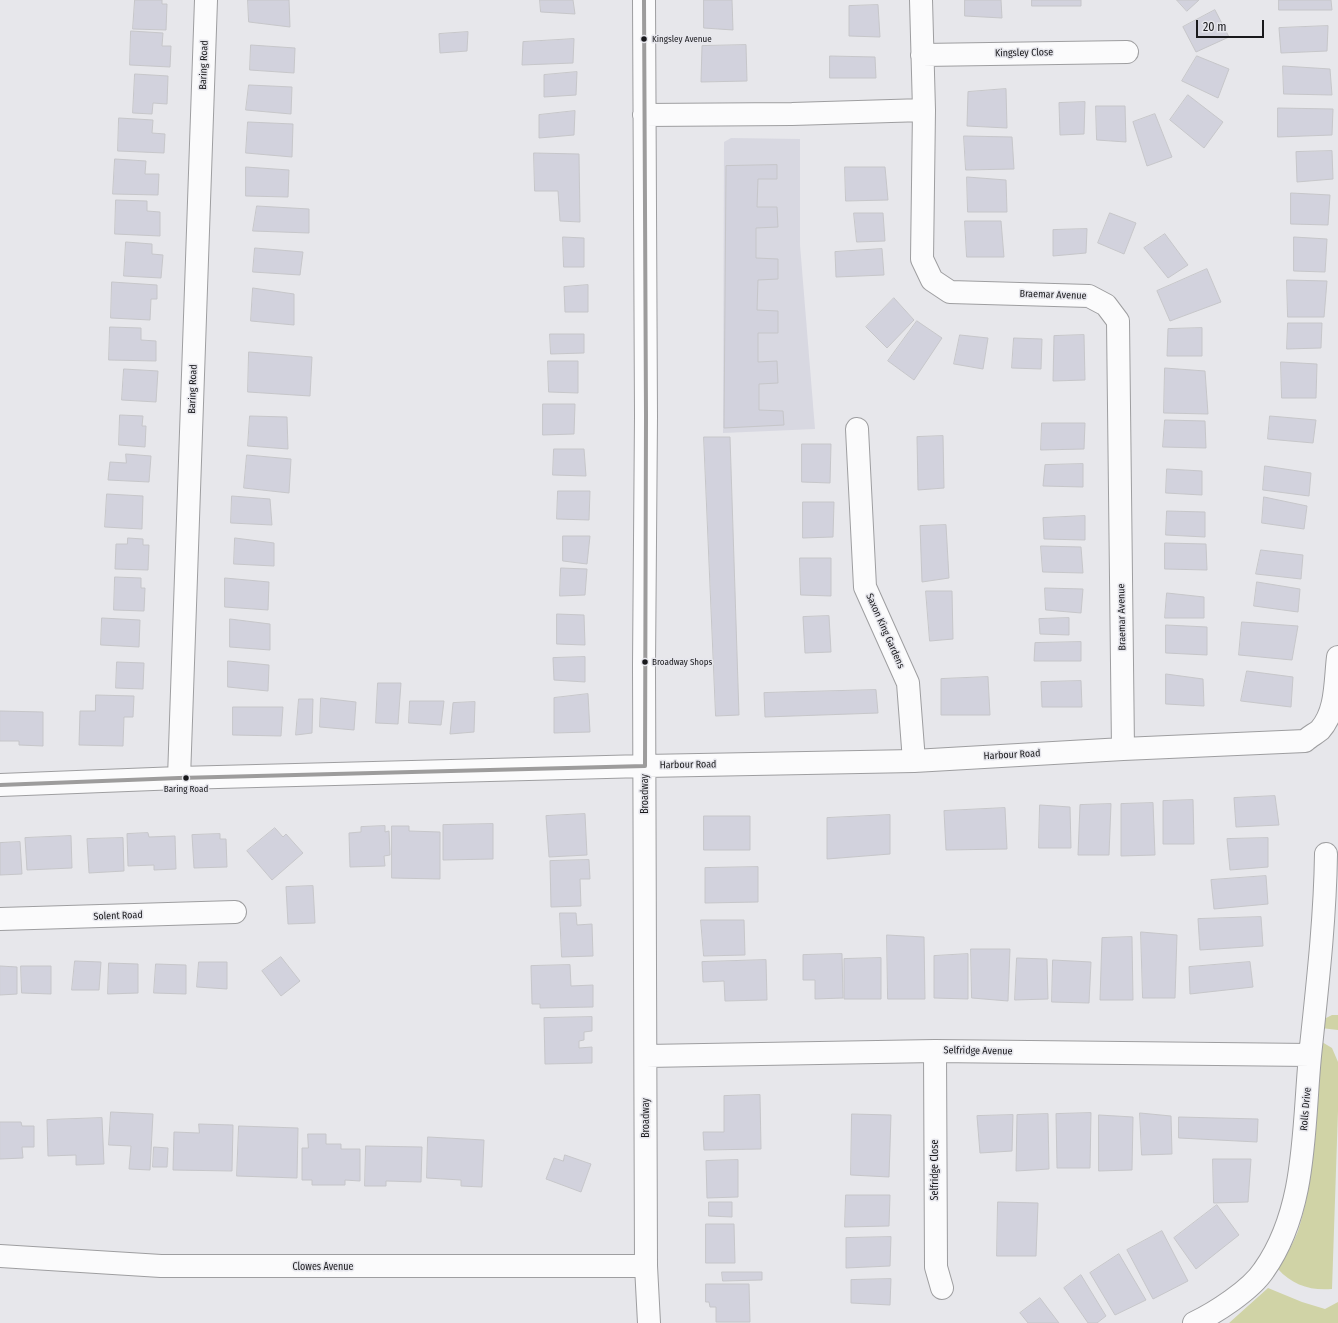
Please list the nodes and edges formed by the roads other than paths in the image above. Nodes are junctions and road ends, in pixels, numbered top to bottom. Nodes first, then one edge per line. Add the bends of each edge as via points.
1 (206, 0) edge
2 (644, 0) edge
3 (922, 0) edge
4 (1127, 52) dead end
5 (922, 55) junction
6 (924, 110) junction
7 (644, 115) junction
8 (857, 430) dead end
9 (1338, 657) edge
10 (1123, 749) junction
11 (914, 761) junction
12 (645, 766) junction
13 (179, 778) junction
14 (0, 785) edge
15 (1326, 854) dead end
16 (235, 912) dead end
17 (0, 919) edge
18 (935, 1051) junction
19 (1310, 1055) junction
20 (646, 1056) junction
21 (0, 1256) edge
22 (646, 1266) junction
23 (942, 1288) dead end
24 (649, 1323) edge
25 (1194, 1323) edge

1 - 13 street, Baring Road
2 - 7 street, Broadway
3 - 5 street, Braemar Avenue
4 - 5 street, Kingsley Close
5 - 6 street, Braemar Avenue
6 - 7 street
6 - 10 street, Braemar Avenue via 922,259 932,280 950,292 1089,296 1106,305 1118,321
7 - 12 street, Broadway
8 - 11 street, Saxon King Gardens via 865,587 908,683
9 - 10 street, Harbour Road via 1333,703 1328,716 1320,729 1305,741
10 - 11 street, Harbour Road
11 - 12 street, Harbour Road
12 - 13 street, Harbour Road
12 - 20 street, Broadway
13 - 14 street, Harbour Road
15 - 19 street, Rolls Drive via 1325,896
16 - 17 street, Solent Road
18 - 19 street, Selfridge Avenue
18 - 20 street, Selfridge Avenue
18 - 23 street, Selfridge Close via 936,1267
19 - 25 street, Rolls Drive via 1296,1197 1284,1233 1264,1271 1236,1297
20 - 22 street, Broadway
21 - 22 street, Clowes Avenue via 161,1266
22 - 24 street, Broadway

